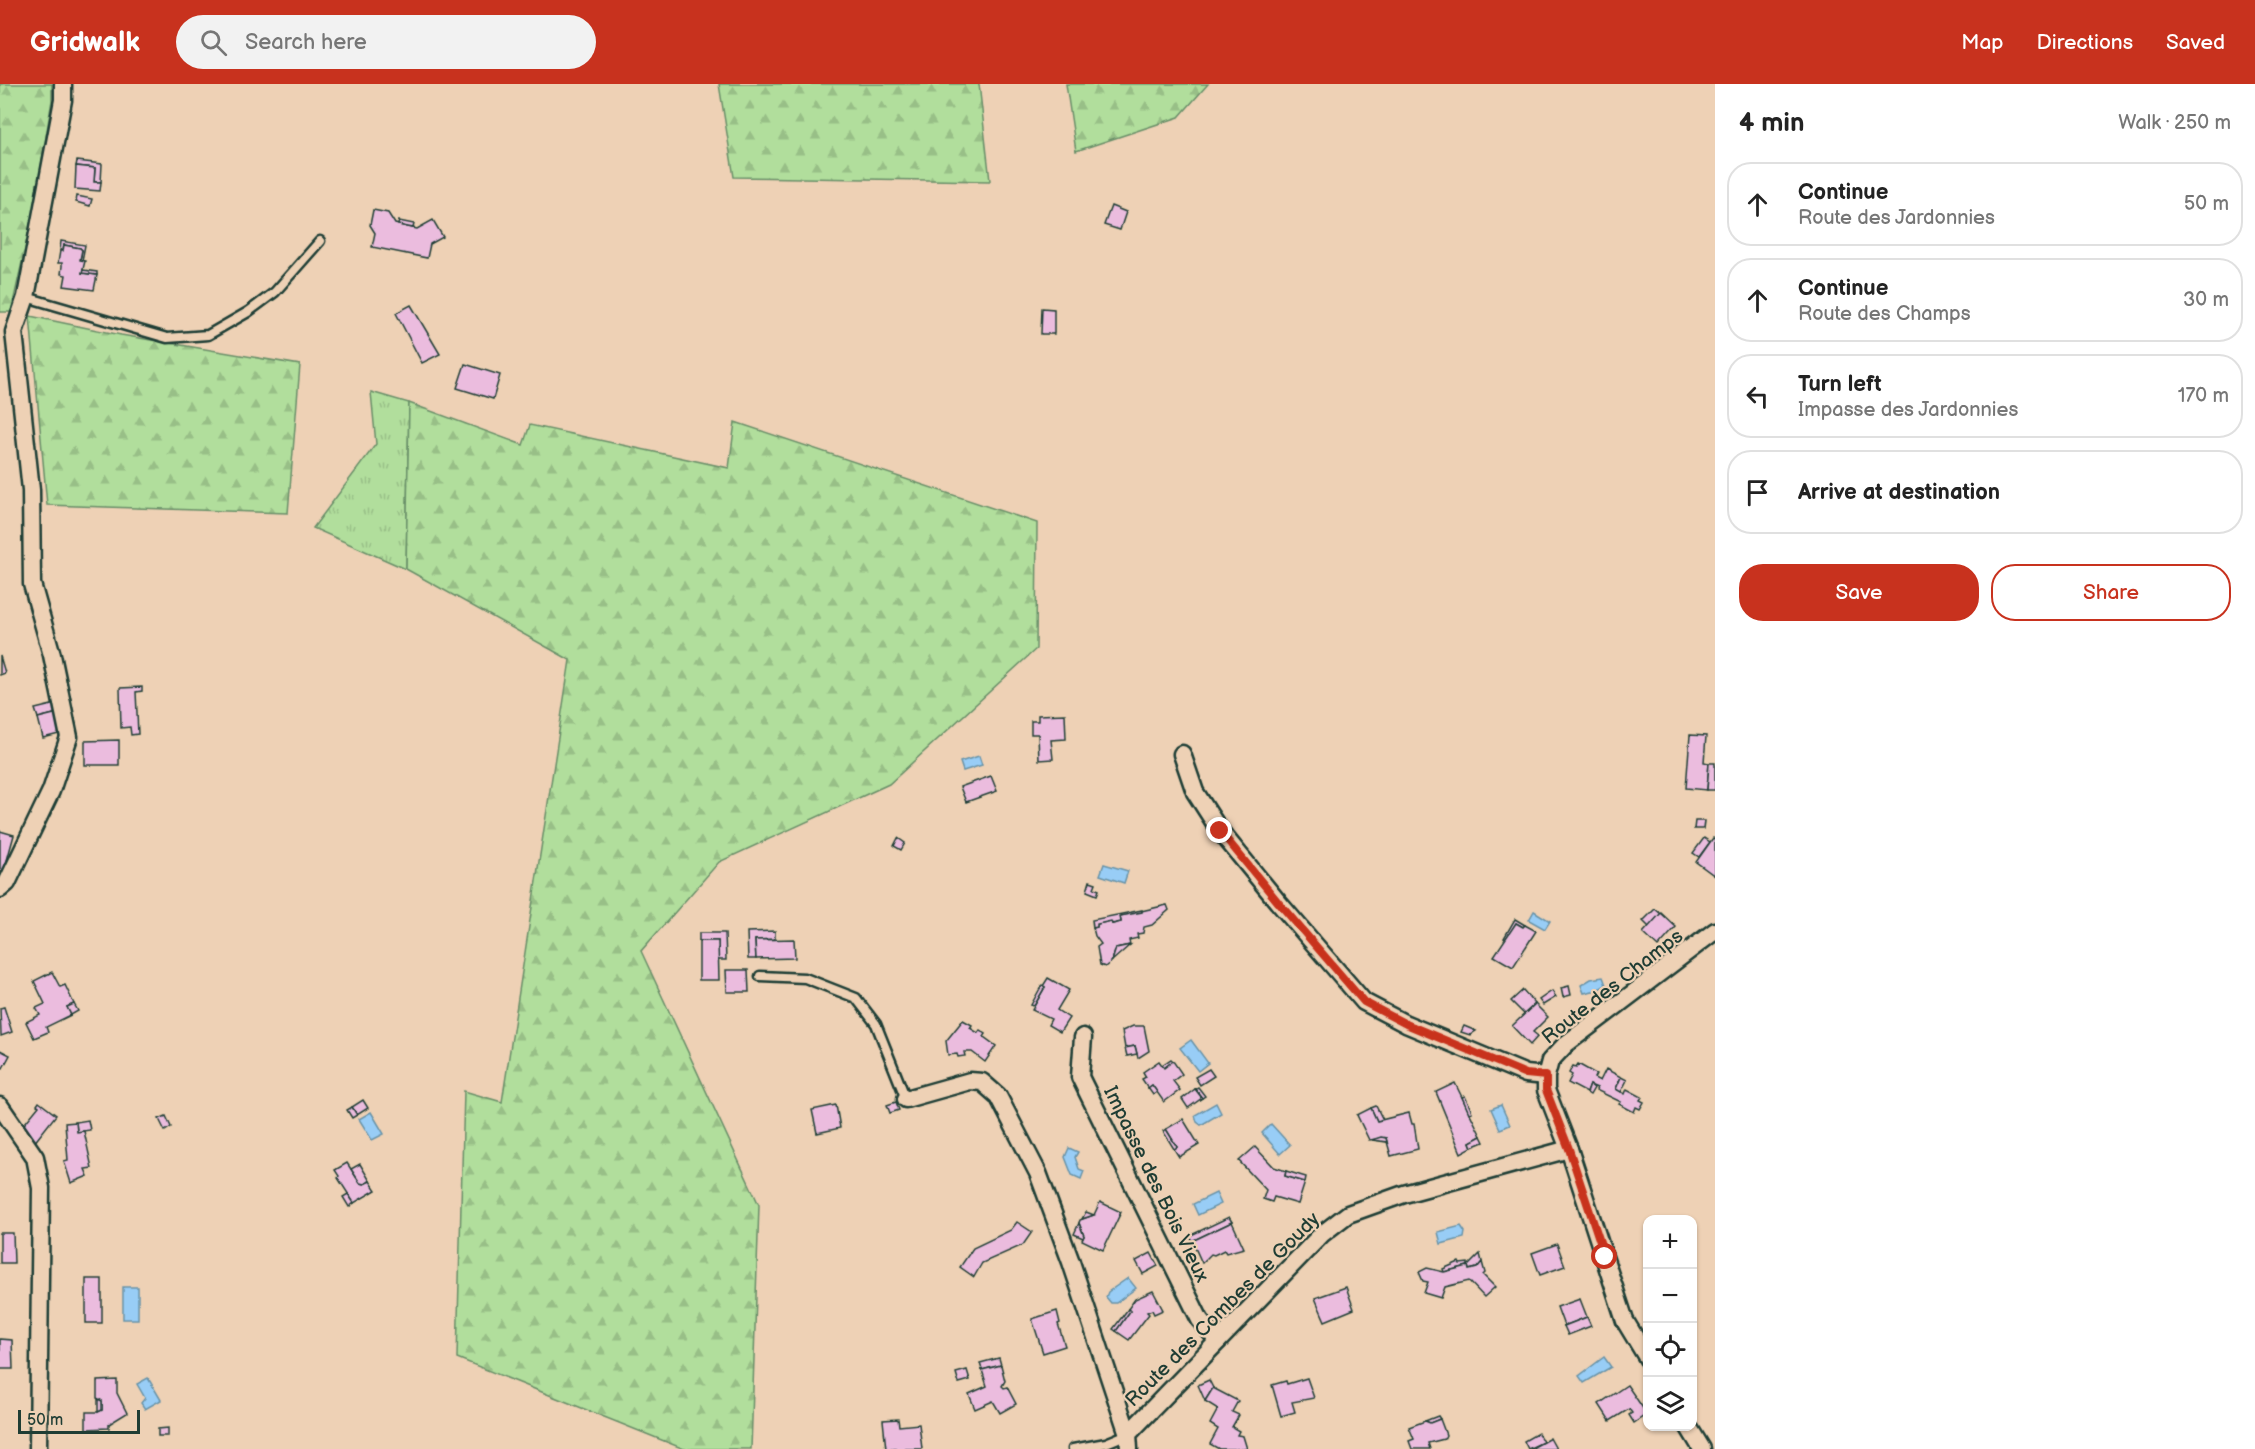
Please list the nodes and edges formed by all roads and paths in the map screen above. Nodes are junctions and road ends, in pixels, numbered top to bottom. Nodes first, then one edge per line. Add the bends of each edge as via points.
1 (63, 84) edge
2 (320, 241) dead end
3 (26, 297) junction
4 (1182, 754) dead end
5 (0, 889) edge
6 (1715, 930) edge
7 (760, 976) dead end
8 (1083, 1038) dead end
9 (1546, 1076) junction
10 (906, 1099) joint
11 (0, 1106) edge
12 (1569, 1149) junction
13 (1218, 1341) junction
14 (1643, 1352) edge
15 (1691, 1431) edge
16 (1128, 1441) edge
17 (38, 1449) edge
18 (1073, 1449) edge
19 (1702, 1449) edge

1 - 3 street
2 - 3 lane via 275,292 208,335 167,338
3 - 5 street via 14,332 31,490 32,584 69,737 51,791 8,883
4 - 9 street via 1195,792 1220,831 1364,1002 1406,1024 1526,1074
6 - 9 street, Route des Champs via 1566,1044 1550,1061
7 - 10 lane via 805,978 856,998 876,1024
8 - 13 street, Impasse des Bois Vieux via 1080,1077 1200,1320
9 - 12 street, Route des Champs via 1546,1090
10 - 16 street via 970,1081 982,1082 998,1096 1038,1173
11 - 17 street via 35,1157 41,1188
12 - 13 street, Route des Combes de Goudy via 1404,1194 1347,1214 1322,1234
12 - 14 street, Route des Champs via 1625,1321
13 - 16 street, Route des Combes de Goudy
15 - 19 street
16 - 18 lane

